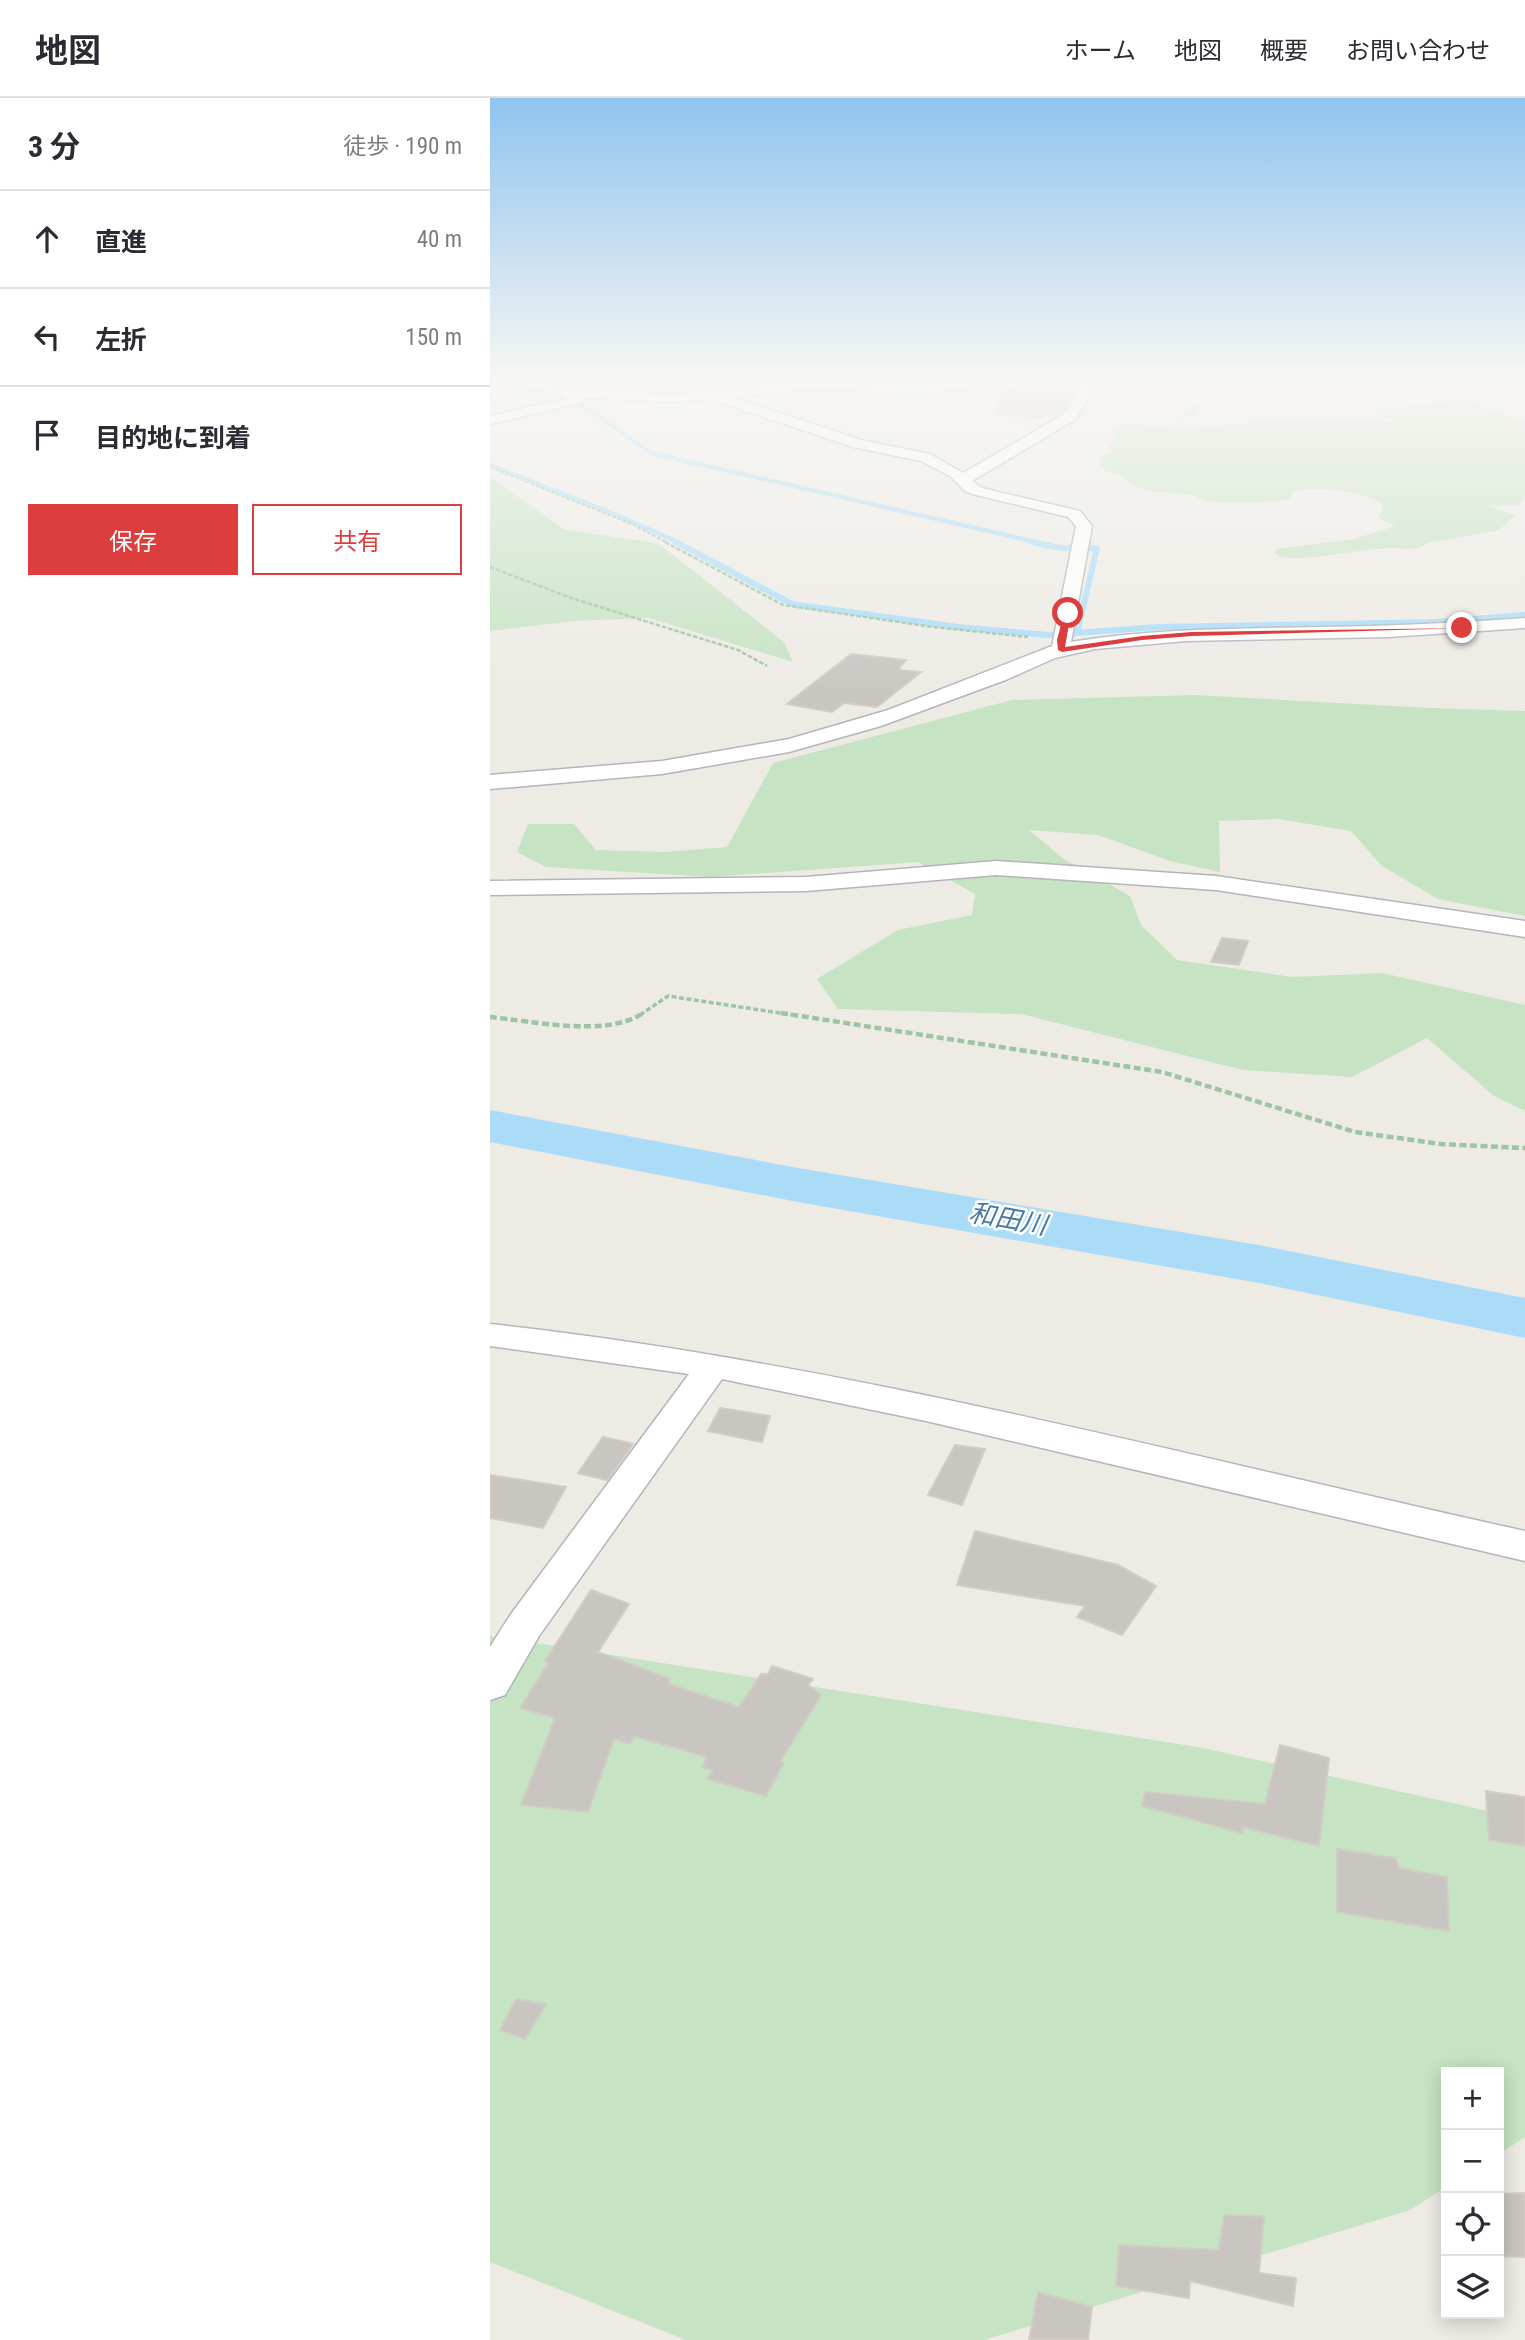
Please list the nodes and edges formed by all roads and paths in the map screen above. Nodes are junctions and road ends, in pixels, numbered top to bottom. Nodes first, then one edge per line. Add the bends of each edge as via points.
1 (534, 485) edge
2 (968, 485) edge
3 (490, 567) edge
4 (1525, 622) edge
5 (1061, 645) junction
6 (767, 666) dead end
7 (490, 782) edge
8 (490, 888) edge
9 (1525, 929) edge
10 (490, 1017) edge
11 (1525, 1148) edge
12 (490, 1335) edge
13 (713, 1366) junction
14 (1525, 1546) edge
15 (490, 1683) edge

1 - 5 path via 634,525 783,605
2 - 5 street via 1081,520 1084,526
3 - 6 path via 571,598 738,650
4 - 5 street via 1353,632 1192,634
5 - 7 street via 1001,675 786,746 710,761
8 - 9 street via 806,884 996,868 1216,883
10 - 11 path via 582,1026 630,1022 668,996 1162,1072 1355,1132 1441,1144
12 - 13 street
13 - 14 street via 905,1403
13 - 15 street via 525,1625

